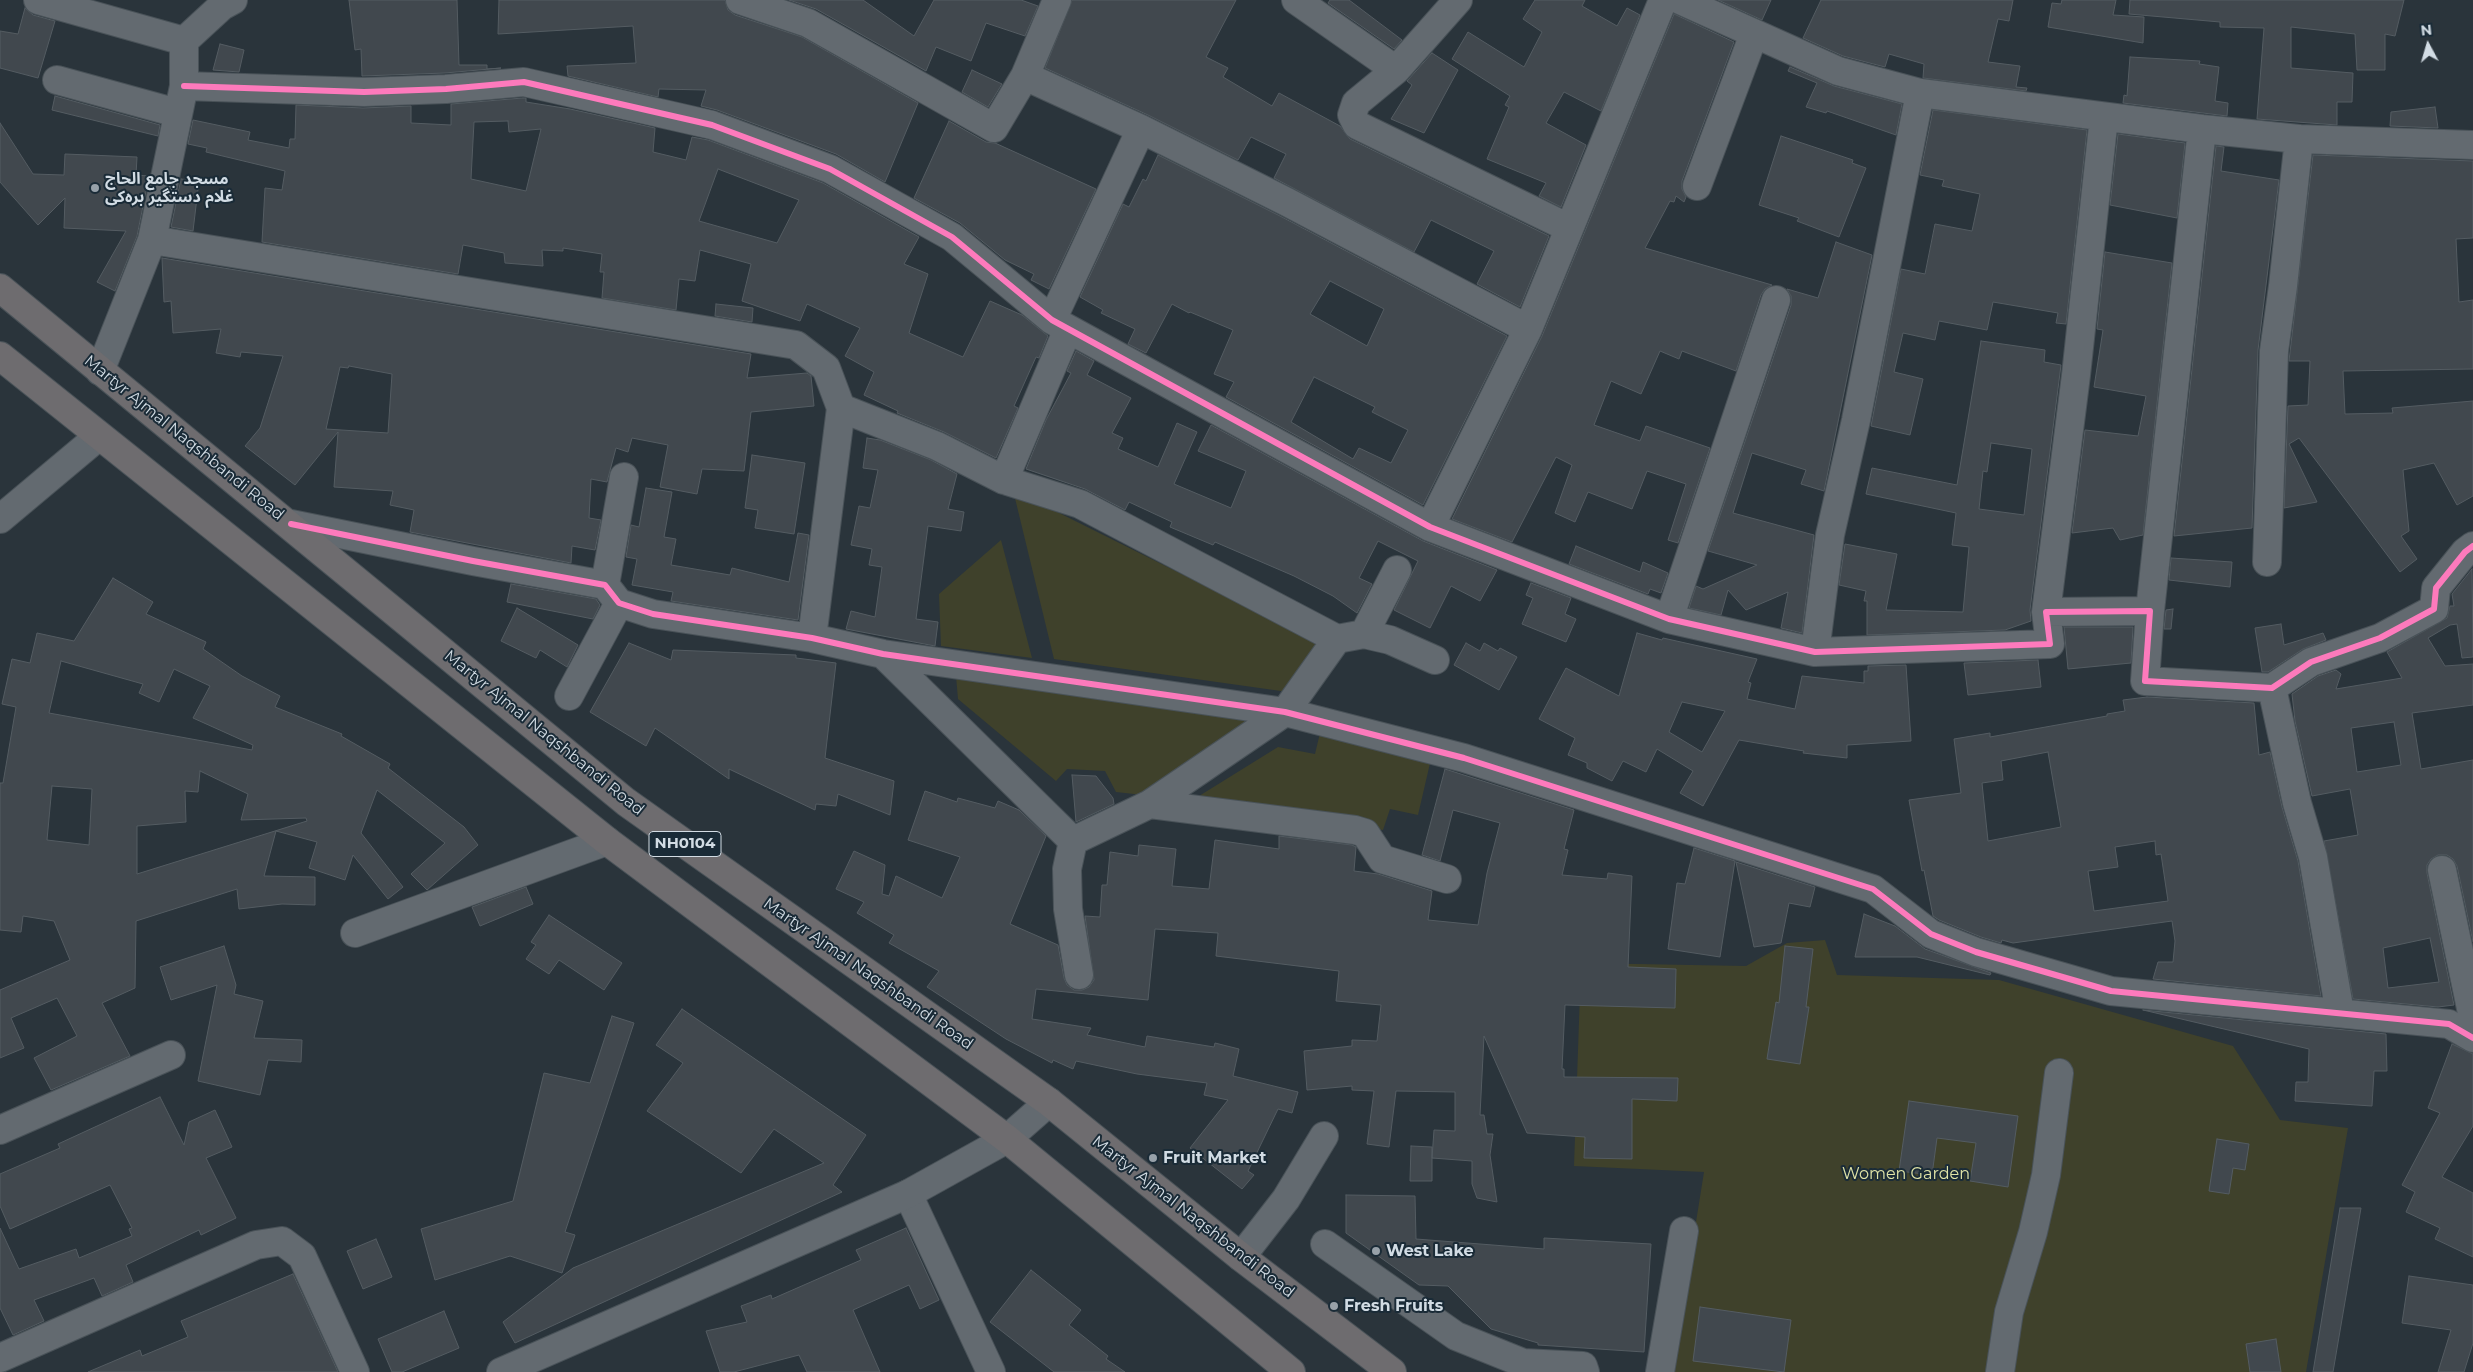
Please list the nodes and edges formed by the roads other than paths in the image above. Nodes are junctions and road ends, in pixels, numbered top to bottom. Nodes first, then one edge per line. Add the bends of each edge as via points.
1 (38, 0) edge
2 (233, 0) edge
3 (740, 0) edge
4 (1296, 0) edge
5 (1458, 0) edge
6 (1663, 0) edge
7 (1680, 0) edge
8 (1054, 1) edge
9 (1754, 34) junction
10 (184, 41) junction
11 (1396, 70) junction
12 (1025, 76) junction
13 (57, 80) dead end
14 (184, 86) junction
15 (1920, 93) junction
16 (177, 113) junction
17 (2104, 117) junction
18 (1141, 129) junction
19 (2202, 129) junction
20 (2299, 139) junction
21 (2473, 145) edge
22 (1697, 186) dead end
23 (1569, 228) junction
24 (152, 240) junction
25 (0, 288) edge
26 (1776, 300) dead end
27 (1060, 324) junction
28 (1528, 329) junction
29 (0, 356) edge
30 (100, 371) junction
31 (841, 408) junction
32 (99, 436) junction
33 (624, 477) dead end
34 (1004, 480) junction
35 (0, 519) edge
36 (291, 524) junction
37 (1430, 527) junction
38 (2473, 546) edge
39 (2268, 562) dead end
40 (1397, 570) dead end
41 (612, 594) junction
42 (2150, 611) junction
43 (2046, 612) junction
44 (1669, 619) junction
45 (1364, 634) junction
46 (812, 638) junction
47 (1336, 639) junction
48 (1814, 652) junction
49 (883, 654) junction
50 (1435, 660) dead end
51 (2272, 688) junction
52 (569, 696) dead end
53 (1285, 712) junction
54 (1150, 804) junction
55 (1073, 840) junction
56 (607, 841) junction
57 (2442, 870) dead end
58 (1448, 879) dead end
59 (355, 933) dead end
60 (1078, 975) dead end
61 (2340, 1013) junction
62 (2473, 1018) edge
63 (2473, 1038) edge
64 (171, 1055) dead end
65 (2059, 1073) dead end
66 (1048, 1102) junction
67 (0, 1130) edge
68 (1324, 1136) dead end
69 (1007, 1138) junction
70 (908, 1194) junction
71 (1684, 1232) dead end
72 (1325, 1244) dead end
73 (1241, 1256) junction
74 (0, 1358) edge
75 (355, 1372) edge
76 (501, 1372) edge
77 (991, 1372) edge
78 (1291, 1372) edge
79 (1392, 1372) edge
80 (1585, 1372) edge
81 (1660, 1372) edge
82 (2000, 1372) edge

1 - 10 street
2 - 10 street
3 - 12 street via 808,23 994,128
4 - 11 street
5 - 11 street
6 - 23 street
7 - 9 street
8 - 12 street
9 - 15 street via 1838,71
9 - 22 street
10 - 14 street
11 - 23 street via 1356,103 1352,115 1357,125
12 - 18 street
13 - 16 street
14 - 16 street
14 - 27 street via 364,92 524,82 712,125 830,169 952,237
15 - 17 street
15 - 48 street via 1830,535
16 - 24 street
17 - 19 street
17 - 43 street
18 - 27 street
18 - 28 street
19 - 20 street
19 - 42 street
20 - 21 street
20 - 39 street via 2274,351
23 - 28 street
24 - 30 street
24 - 31 street via 796,345 826,368
25 - 30 highway, Martyr Ajmal Naqshbandi Road / NH0104
26 - 44 street
27 - 34 street
27 - 37 street
28 - 37 street
29 - 32 highway, NH0104
30 - 36 highway, Martyr Ajmal Naqshbandi Road / NH0104
31 - 34 street via 937,446
31 - 46 street
32 - 35 street
32 - 56 highway, NH0104
33 - 41 street
34 - 47 street via 1080,504
36 - 41 street via 473,561
36 - 66 highway, Martyr Ajmal Naqshbandi Road / NH0104 via 626,802
37 - 44 street
38 - 51 street via 2436,588 2434,608 2380,638 2311,662
40 - 45 street
41 - 46 street via 652,614
41 - 52 street
42 - 43 street
42 - 51 street via 2146,682
43 - 48 street via 2050,644
44 - 48 street
45 - 47 street
45 - 50 street via 1390,640
46 - 49 street
47 - 53 street
49 - 53 street
49 - 55 street
51 - 61 street via 2297,803 2313,856
53 - 54 street
53 - 61 street via 1464,758 1873,889 1931,934 1976,952 2111,991
54 - 55 street
54 - 58 street via 1355,830 1365,833 1382,859
55 - 60 street via 1067,869 1068,909
56 - 59 street
56 - 69 highway, NH0104
57 - 62 street
61 - 63 street via 2449,1024
64 - 67 street
65 - 82 street via 2046,1175 2009,1312
66 - 69 street
66 - 73 highway, Martyr Ajmal Naqshbandi Road / NH0104
68 - 73 street via 1286,1199
69 - 70 street
69 - 78 highway, NH0104
70 - 76 street
70 - 77 street
71 - 81 street
72 - 80 street via 1456,1336 1523,1363 1584,1366
73 - 79 highway, Martyr Ajmal Naqshbandi Road / NH0104
74 - 75 street via 256,1245 282,1242 302,1256

